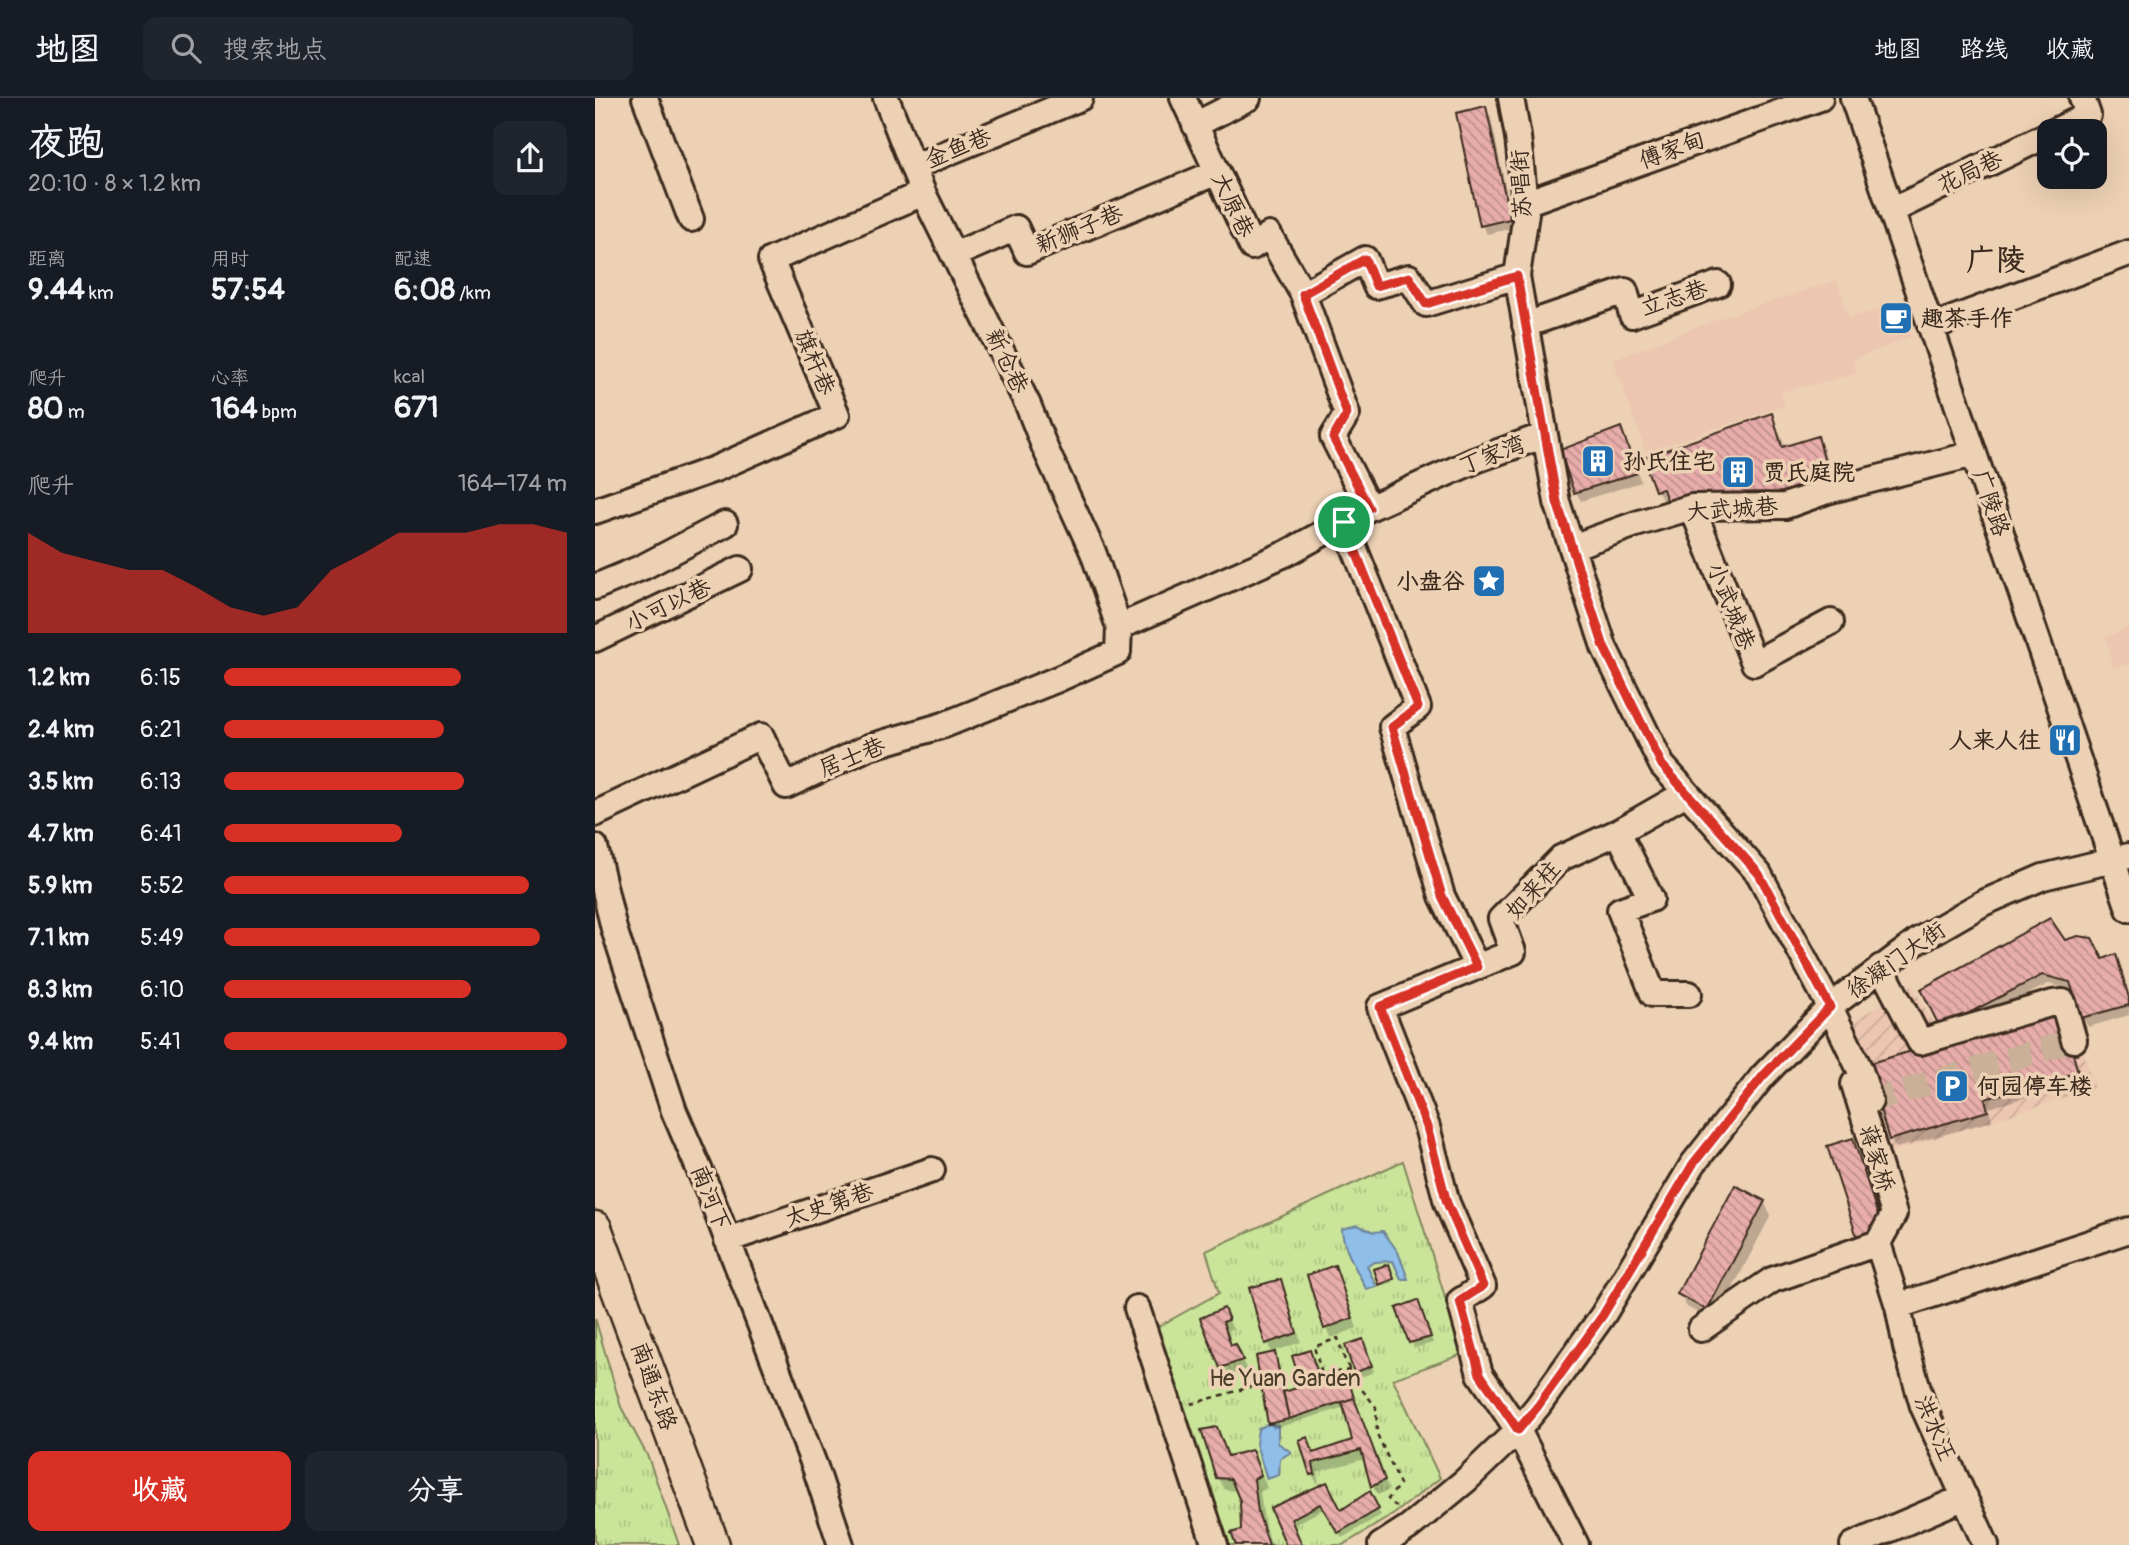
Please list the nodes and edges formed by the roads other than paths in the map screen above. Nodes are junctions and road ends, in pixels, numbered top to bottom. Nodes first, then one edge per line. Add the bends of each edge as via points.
1 (645, 98) edge
2 (886, 98) edge
3 (1080, 98) edge
4 (1183, 98) edge
5 (1511, 98) edge
6 (1820, 98) edge
7 (1853, 98) edge
8 (2082, 98) edge
9 (1242, 99) edge
10 (2080, 119) edge
11 (1195, 125) junction
12 (2037, 140) edge
13 (913, 167) junction
14 (1217, 172) junction
15 (923, 193) junction
16 (1525, 203) junction
17 (1891, 211) junction
18 (691, 219) dead end
19 (2129, 253) edge
20 (954, 255) junction
21 (1517, 276) junction
22 (1717, 284) dead end
23 (1303, 294) junction
24 (1525, 325) junction
25 (1931, 327) junction
26 (1545, 435) junction
27 (1974, 454) junction
28 (1692, 507) junction
29 (1369, 508) junction
30 (595, 511) edge
31 (1344, 522) junction
32 (725, 524) dead end
33 (1571, 547) junction
34 (740, 569) dead end
35 (595, 587) edge
36 (1831, 622) dead end
37 (1119, 627) junction
38 (595, 639) edge
39 (1686, 793) junction
40 (595, 814) edge
41 (1618, 832) junction
42 (595, 847) edge
43 (2121, 858) edge
44 (2129, 909) edge
45 (1477, 967) junction
46 (1881, 967) junction
47 (1689, 994) dead end
48 (1830, 1007) junction
49 (2074, 1040) dead end
50 (1870, 1101) dead end
51 (932, 1170) dead end
52 (595, 1228) edge
53 (2129, 1230) edge
54 (727, 1240) junction
55 (1878, 1243) junction
56 (595, 1277) edge
57 (1898, 1306) junction
58 (1137, 1308) dead end
59 (1701, 1329) dead end
60 (1518, 1430) junction
61 (1965, 1497) junction
62 (1409, 1527) edge
63 (695, 1545) edge
64 (713, 1545) edge
65 (841, 1545) edge
66 (1215, 1545) edge
67 (1381, 1545) edge
68 (1576, 1545) edge
69 (1853, 1545) edge
70 (1986, 1545) edge

1 - 18 street
2 - 13 street, 新仓巷
3 - 13 street, 金鱼巷
4 - 11 street, 大原巷
5 - 16 street, 苏唱街
6 - 16 street, 傅家甸
7 - 17 street, 广陵路
8 - 10 street via 2088,115
9 - 11 street
11 - 14 street, 大原巷
12 - 17 street, 花局巷
13 - 15 street, 新仓巷
14 - 20 street, 新狮子巷 via 1027,252 1016,228
14 - 23 street, 大原巷 via 1252,247 1269,234
15 - 20 street, 新仓巷
15 - 30 street, 旗杆巷 via 771,260 837,415 715,470
16 - 21 street, 苏唱街
17 - 25 street, 广陵路
19 - 25 street
20 - 37 street, 新仓巷 via 1028,405 1093,552
21 - 23 street via 1426,304 1409,277 1376,286 1365,259
21 - 24 street, 苏唱街
22 - 24 street, 立志巷 via 1632,315 1625,291
23 - 29 street, 大原巷 via 1347,414 1333,438
24 - 26 street, 苏唱街
25 - 27 street, 广陵路
26 - 29 street, 丁家湾
26 - 33 street, 丁家湾
27 - 28 street, 大武城巷 via 1785,506
27 - 43 street, 广陵路
28 - 33 street, 大武城巷
28 - 36 street, 小武城巷 via 1753,663
29 - 31 street, 丁家湾
31 - 37 street, 丁家湾 via 1287,553
31 - 45 street via 1418,707 1392,727 1442,896
32 - 35 street
33 - 39 street, 丁家湾 via 1604,647 1662,765
34 - 38 street, 小可以巷
37 - 40 street, 居士巷 via 1118,652 944,724 859,751 786,786 761,736
39 - 41 street, 如来柱
39 - 48 street, 丁家湾 via 1759,874
41 - 45 street, 如来柱 via 1561,858 1501,919 1513,953
41 - 47 street via 1651,899 1620,909 1653,994
42 - 54 street, 南河下 via 614,929 674,1111
43 - 44 street, 广陵路
43 - 46 street, 徐凝门大街 via 2043,877 1983,903
45 - 60 street, 如来柱 via 1380,1007 1427,1127 1447,1203 1483,1286 1460,1301 1480,1374
46 - 48 street, 徐凝门大街
46 - 49 street via 1920,1042 2063,1002
48 - 50 street
48 - 55 street, 蒋家桥 via 1894,1214
48 - 60 street, 徐凝门大街 via 1763,1076 1693,1164 1603,1315
51 - 54 street, 太史第巷
52 - 64 main road, 南通东路
53 - 57 street
54 - 65 street, 南河下
55 - 57 street
55 - 59 street via 1772,1280
56 - 63 main road, 南通东路
57 - 61 street, 洪水汪 via 1923,1406
58 - 66 street
60 - 62 street, 徐凝门大街
60 - 68 street
61 - 69 street
61 - 70 street, 洪水汪
62 - 67 street, 徐凝门大街

